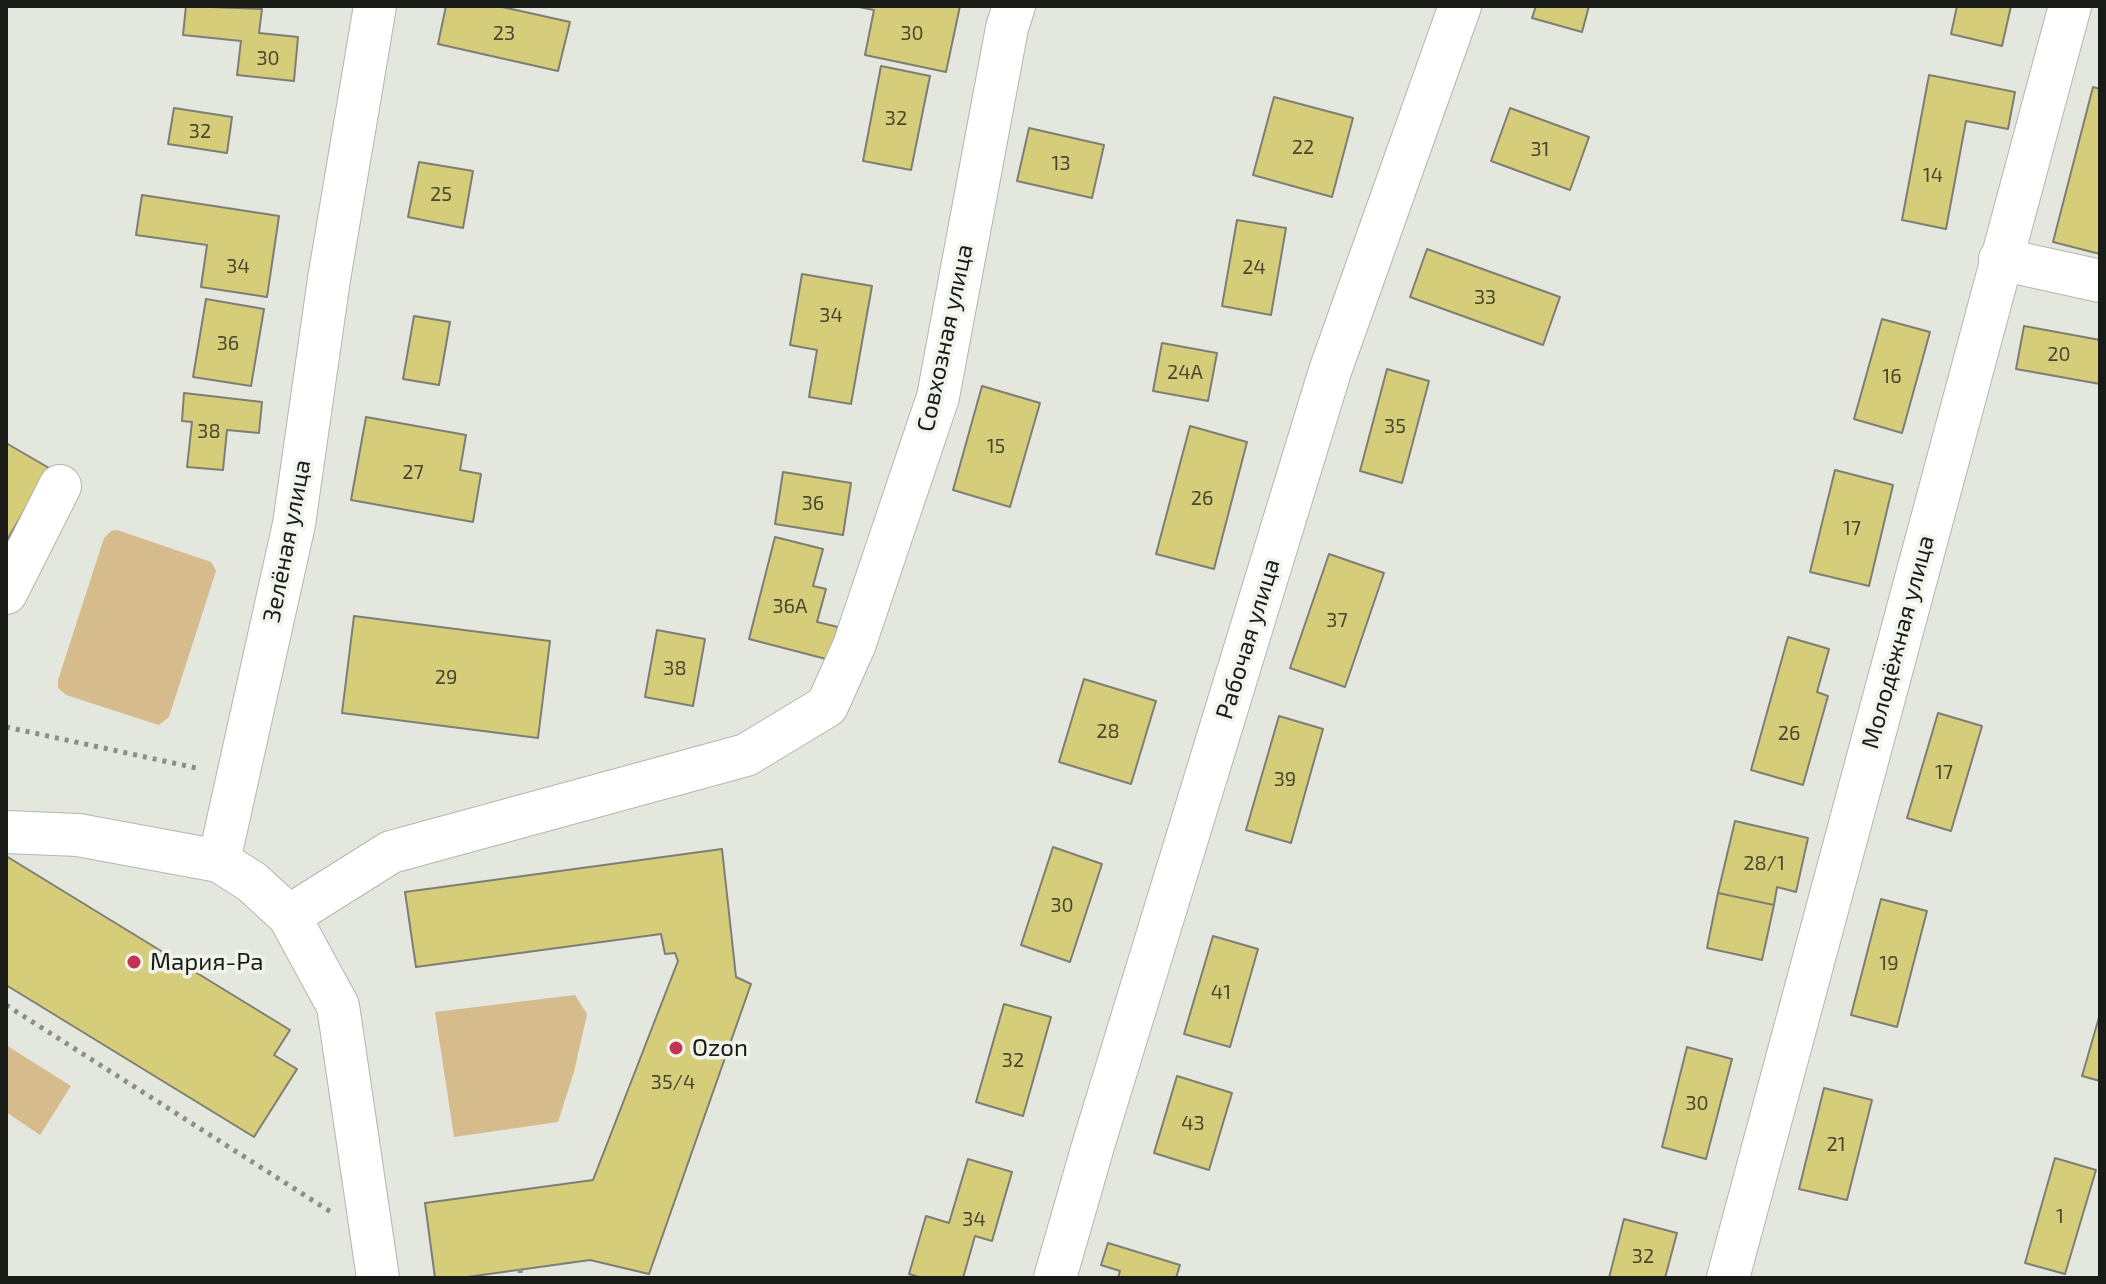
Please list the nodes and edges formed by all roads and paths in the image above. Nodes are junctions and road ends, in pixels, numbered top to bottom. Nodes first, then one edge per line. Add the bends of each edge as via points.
1 (375, 6) edge
2 (1014, 6) edge
3 (1460, 6) edge
4 (2070, 6) edge
5 (2000, 259) junction
6 (2100, 281) edge
7 (60, 486) dead end
8 (6, 593) edge
9 (6, 727) edge
10 (239, 777) junction
11 (6, 832) edge
12 (219, 861) junction
13 (289, 916) junction
14 (6, 1005) edge
15 (375, 1258) edge
16 (520, 1269) dead end
17 (521, 1278) edge
18 (1055, 1278) edge
19 (1728, 1278) edge

1 - 10 street, Зелёная улица via 294,524
2 - 13 street, Совхозная улица via 938,397 854,646 827,706 746,755 391,852
3 - 18 street, Рабочая улица via 1330,371
4 - 5 street, Молодёжная улица
5 - 6 street
5 - 19 street, Молодёжная улица
7 - 8 street
9 - 10 path
10 - 12 street, Зелёная улица
11 - 12 street via 78,835
12 - 13 street
13 - 15 street via 338,1006
14 - 15 path
16 - 17 path

